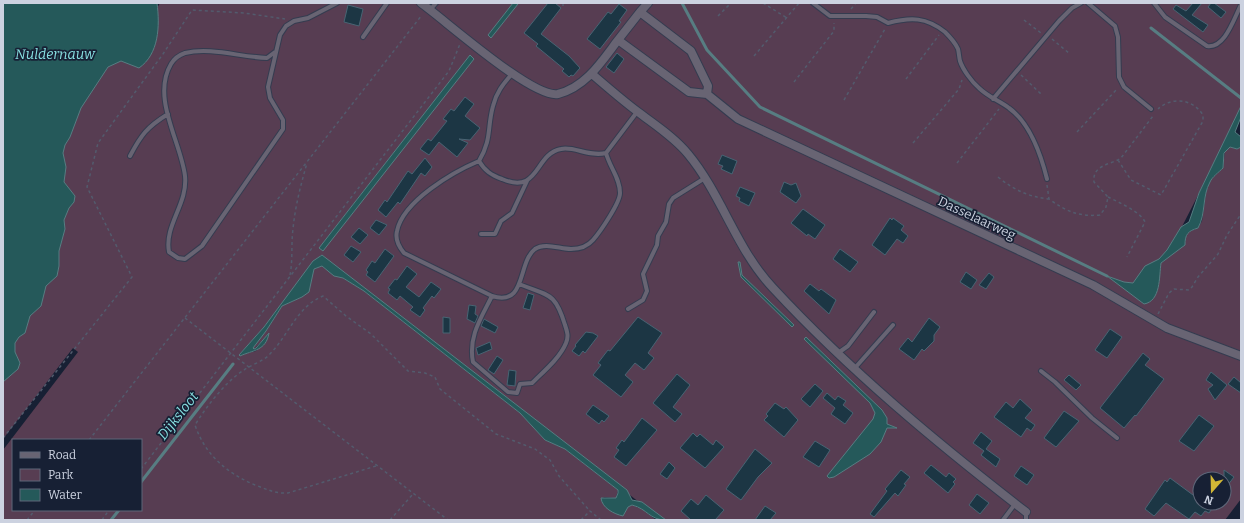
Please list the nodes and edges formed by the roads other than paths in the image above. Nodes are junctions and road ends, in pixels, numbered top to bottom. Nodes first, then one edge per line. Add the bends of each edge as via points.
1 (337, 3) edge
2 (387, 3) edge
3 (436, 3) edge
4 (648, 3) edge
5 (812, 3) edge
6 (1082, 3) edge
7 (1088, 3) edge
8 (1154, 3) edge
9 (1241, 5) edge
10 (426, 7) edge
11 (640, 12) junction
12 (363, 37) dead end
13 (618, 40) junction
14 (275, 52) junction
15 (512, 74) junction
16 (592, 74) junction
17 (707, 94) junction
18 (993, 99) junction
19 (1151, 109) dead end
20 (637, 112) junction
21 (168, 114) junction
22 (606, 153) junction
23 (130, 156) dead end
24 (479, 161) junction
25 (705, 177) junction
26 (1047, 179) road end
27 (527, 181) junction
28 (480, 234) dead end
29 (519, 284) junction
30 (492, 296) junction
31 (628, 309) dead end
32 (874, 312) dead end
33 (893, 324) dead end
34 (838, 353) junction
35 (1241, 356) edge
36 (854, 369) junction
37 (1041, 371) dead end
38 (1117, 438) dead end
39 (1015, 504) junction
40 (1026, 516) edge
41 (1003, 520) edge

1 - 14 lane via 286,26 280,35
2 - 12 lane
3 - 10 lane
4 - 11 street
5 - 18 lane via 830,16 877,17 888,23 918,19 928,21 951,37 966,71 978,88
6 - 18 lane via 1072,8
7 - 19 lane via 1115,26 1118,37 1119,76 1124,87
8 - 9 lane via 1165,17 1212,47 1217,46 1224,37
10 - 15 street
11 - 13 street
11 - 17 street via 691,51 708,86
13 - 16 street
13 - 17 street via 689,92
14 - 21 lane via 267,58 202,52 184,53 175,59 166,73 164,90
14 - 21 lane via 268,87 270,98 283,120 283,129 202,246 185,259 169,252 167,242 181,203 185,176
15 - 16 street via 531,86 557,94 570,89
15 - 24 lane via 497,94 491,115 489,137
16 - 20 street
17 - 35 street, Dasselaarweg via 738,119 1093,285 1167,328
18 - 26 lane via 1022,119 1041,155
20 - 22 lane
20 - 25 street via 672,138
21 - 23 lane via 151,124
22 - 27 lane via 599,155 566,149 553,151
22 - 29 lane via 609,165 619,183 620,196 614,210 592,241 582,248 540,246 534,250 527,258
24 - 27 lane via 487,173 498,178 519,184
24 - 30 lane via 456,172 420,199 402,219 396,240 404,253
25 - 31 lane via 673,198 669,204 666,222 643,274 647,291 643,300
25 - 34 street via 751,260 772,288
27 - 28 lane via 512,213 501,221 495,234
29 - 30 lane via 515,292 508,296
29 - 30 lane via 548,295 557,302 568,334 567,341 559,352 532,383 520,384 517,393 508,392 473,362 471,346 474,330
32 - 34 lane via 848,346
33 - 36 lane
34 - 36 street
36 - 39 street via 912,422
37 - 38 lane
39 - 40 street
39 - 41 lane

